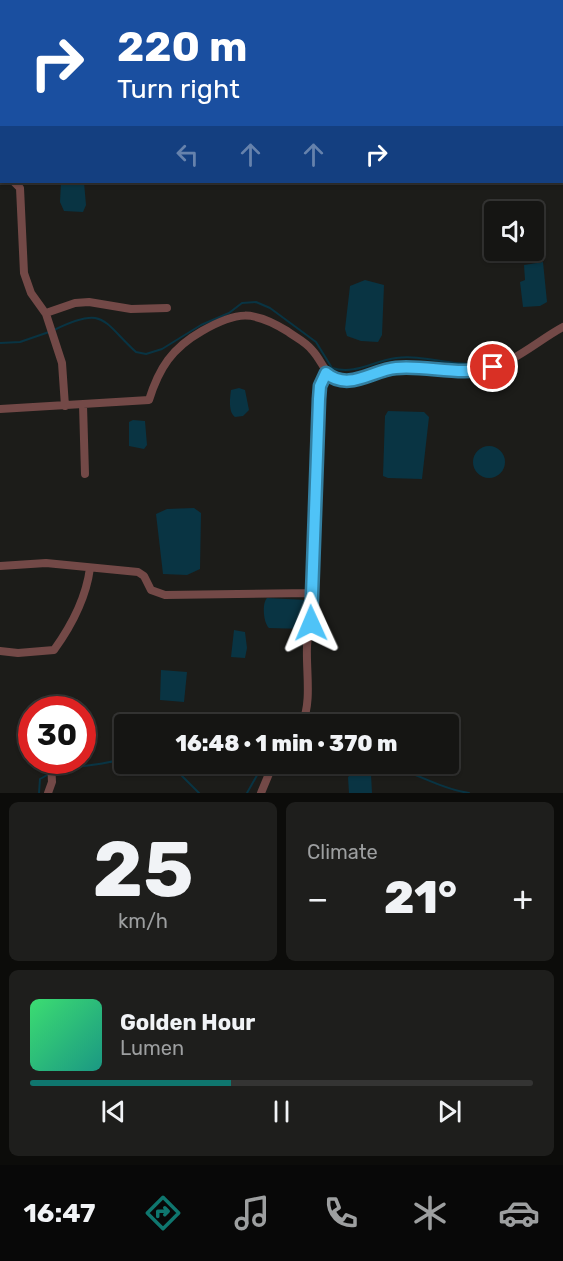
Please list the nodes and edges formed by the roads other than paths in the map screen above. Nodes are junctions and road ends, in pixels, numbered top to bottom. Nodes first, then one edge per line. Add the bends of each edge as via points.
1 (18, 184) edge
2 (167, 308) dead end
3 (46, 313) junction
4 (563, 327) edge
5 (326, 373) junction
6 (83, 405) junction
7 (65, 406) junction
8 (0, 409) edge
9 (85, 474) dead end
10 (0, 566) edge
11 (90, 568) junction
12 (311, 594) junction
13 (0, 651) edge
14 (304, 714) edge
15 (52, 774) edge
16 (269, 774) edge
17 (48, 793) edge
18 (261, 793) edge

1 - 3 street via 24,273 31,292
2 - 3 street via 131,309 89,302
3 - 7 street via 62,363
4 - 5 street via 515,356 484,369 394,368 353,381
5 - 6 street via 314,351 301,340 263,317 240,316 210,327 175,349 155,379 149,400
5 - 12 street via 320,393
6 - 7 street
6 - 9 street
7 - 8 street
10 - 11 street via 46,563
11 - 12 street via 138,572 150,590 158,594
11 - 13 street via 85,595 54,650
12 - 14 street
15 - 17 street
16 - 18 street

